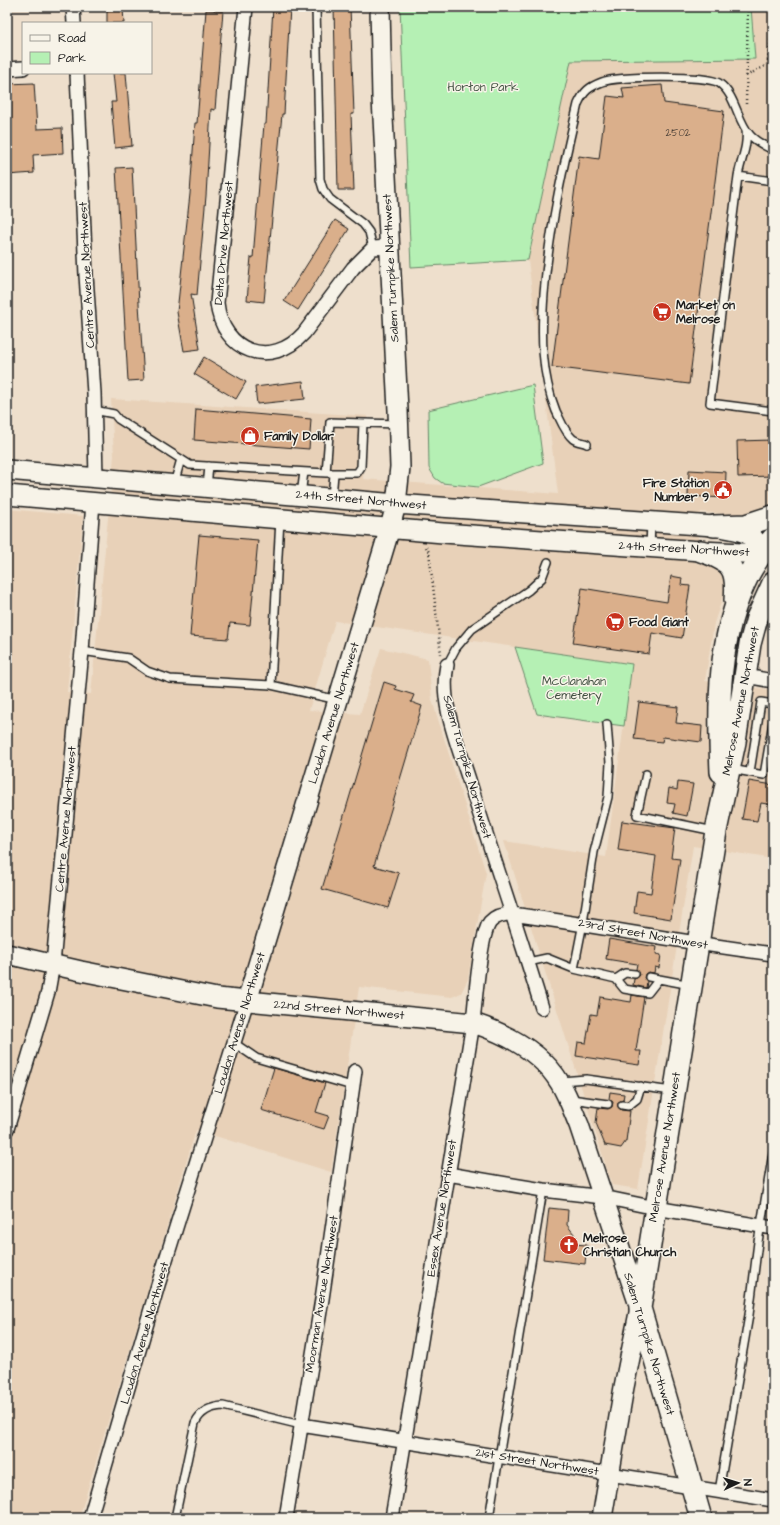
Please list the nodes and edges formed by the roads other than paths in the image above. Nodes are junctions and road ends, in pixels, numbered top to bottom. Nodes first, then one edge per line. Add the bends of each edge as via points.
1 (73, 7) edge
2 (246, 7) edge
3 (316, 7) edge
4 (380, 7) edge
5 (74, 22) edge
6 (22, 68) edge
7 (7, 69) edge
8 (77, 74) edge
9 (746, 130) junction
10 (773, 150) edge
11 (738, 176) junction
12 (773, 182) edge
13 (381, 247) junction
14 (94, 410) junction
15 (773, 411) edge
16 (363, 423) junction
17 (399, 424) junction
18 (587, 444) dead end
19 (181, 459) junction
20 (208, 466) junction
21 (7, 470) edge
22 (304, 472) junction
23 (326, 474) junction
24 (334, 474) junction
25 (96, 478) junction
26 (174, 484) junction
27 (207, 487) junction
28 (7, 495) edge
29 (301, 495) junction
30 (332, 497) junction
31 (94, 502) junction
32 (396, 504) junction
33 (773, 516) edge
34 (280, 519) junction
35 (651, 522) junction
36 (714, 526) junction
37 (390, 528) junction
38 (770, 547) edge
39 (650, 548) junction
40 (701, 551) junction
41 (548, 562) dead end
42 (773, 583) edge
43 (735, 608) junction
44 (82, 651) junction
45 (447, 665) joint
46 (746, 676) junction
47 (773, 681) edge
48 (271, 685) junction
49 (338, 700) junction
50 (773, 704) edge
51 (773, 722) edge
52 (607, 724) dead end
53 (729, 769) junction
54 (750, 772) junction
55 (646, 774) dead end
56 (722, 798) junction
57 (716, 831) junction
58 (512, 914) junction
59 (583, 923) junction
60 (698, 943) junction
61 (7, 954) edge
62 (773, 954) edge
63 (528, 962) junction
64 (53, 964) junction
65 (574, 969) junction
66 (635, 974) dead end
67 (649, 977) dead end
68 (616, 979) junction
69 (659, 979) junction
70 (691, 985) junction
71 (247, 1001) junction
72 (542, 1008) dead end
73 (473, 1023) junction
74 (234, 1044) junction
75 (355, 1070) dead end
76 (559, 1081) junction
77 (352, 1086) junction
78 (641, 1086) junction
79 (674, 1091) junction
80 (569, 1099) junction
81 (608, 1104) dead end
82 (622, 1105) dead end
83 (579, 1125) joint
84 (7, 1129) edge
85 (773, 1154) edge
86 (448, 1174) junction
87 (543, 1190) junction
88 (603, 1197) junction
89 (656, 1208) junction
90 (767, 1227) edge
91 (640, 1308) junction
92 (301, 1425) junction
93 (404, 1441) junction
94 (498, 1456) junction
95 (609, 1474) junction
96 (691, 1486) junction
97 (719, 1491) junction
98 (773, 1500) edge
99 (90, 1518) edge
100 (175, 1518) edge
101 (286, 1518) edge
102 (392, 1518) edge
103 (489, 1518) edge
104 (602, 1518) edge
105 (701, 1518) edge

1 - 5 street
2 - 13 street, Delta Drive Northwest via 217,303 222,325 230,338 253,351 275,352 287,348 304,333 349,273
3 - 13 lane via 320,179 330,199 363,224
4 - 13 street, Salem Turnpike Northwest
6 - 7 street
8 - 14 street, Centre Avenue Northwest
9 - 10 lane via 756,140
9 - 11 lane via 747,146
9 - 18 lane via 726,89 710,79 613,79 593,86 583,93 578,104 555,208 542,322 544,364 552,401 564,430 574,440
11 - 12 lane
11 - 15 lane via 710,403
13 - 17 street, Salem Turnpike Northwest
14 - 19 lane via 114,414
14 - 25 street, Centre Avenue Northwest
16 - 17 lane
16 - 23 lane via 330,422
16 - 24 lane via 361,468 357,473
17 - 32 street, Salem Turnpike Northwest via 400,466
19 - 20 lane via 190,465
19 - 26 lane
20 - 22 lane
20 - 27 lane
21 - 25 street, 24th Street Northwest
22 - 23 lane
22 - 29 lane
23 - 24 lane
24 - 30 lane
25 - 26 street, 24th Street Northwest
26 - 27 street, 24th Street Northwest
27 - 29 street, 24th Street Northwest
28 - 31 street, 24th Street Northwest
29 - 30 street, 24th Street Northwest
30 - 32 street, 24th Street Northwest
31 - 34 street, 24th Street Northwest
31 - 44 street, Centre Avenue Northwest
32 - 35 street, 24th Street Northwest
32 - 37 street, Salem Turnpike Northwest
33 - 36 main road via 746,525
34 - 37 street, 24th Street Northwest
34 - 48 lane
35 - 36 street, 24th Street Northwest
35 - 39 lane
36 - 38 street, 24th Street Northwest via 742,531
37 - 39 street, 24th Street Northwest
37 - 49 street, Loudon Avenue Northwest
38 - 40 street, 24th Street Northwest via 748,553
38 - 43 main road, Melrose Avenue Northwest via 750,573
38 - 46 main road via 763,578 747,616 738,649 737,660
39 - 40 street, 24th Street Northwest
40 - 43 main road via 730,565 737,585
41 - 45 lane, Salem Turnpike Northwest via 542,578 530,590 472,629 456,648
42 - 46 main road, Melrose Avenue Northwest via 757,618 750,644
43 - 56 main road, Melrose Avenue Northwest via 725,641 720,686
44 - 48 lane via 128,658 147,671 170,679
44 - 64 street, Centre Avenue Northwest
45 - 58 street, Salem Turnpike Northwest via 444,691 450,717
46 - 47 street
46 - 53 main road, Melrose Avenue Northwest
48 - 49 lane
49 - 71 street, Loudon Avenue Northwest
50 - 54 lane via 761,702
51 - 54 lane via 764,775
52 - 59 lane via 610,763 608,797 594,852
53 - 54 lane
53 - 56 main road, Melrose Avenue Northwest
55 - 57 lane via 637,814
56 - 57 main road, Melrose Avenue Northwest
57 - 60 main road, Melrose Avenue Northwest
58 - 59 street, 23rd Street Northwest
58 - 63 street, Salem Turnpike Northwest
58 - 73 street, Essex Avenue Northwest via 497,916 486,929
59 - 60 street, 23rd Street Northwest
59 - 65 lane
60 - 62 street, 23rd Street Northwest
60 - 70 main road, Melrose Avenue Northwest
61 - 64 street, 22nd Street Northwest
63 - 65 lane via 547,958
63 - 72 street, Salem Turnpike Northwest
64 - 71 street, 22nd Street Northwest via 217,998
64 - 84 street, Centre Avenue Northwest via 48,992
65 - 68 lane
66 - 68 lane via 625,973
67 - 69 lane
68 - 69 lane via 624,989 648,993
69 - 70 lane
70 - 79 main road, Melrose Avenue Northwest
71 - 73 street, 22nd Street Northwest
71 - 74 street, Loudon Avenue Northwest
73 - 76 street, 22nd Street Northwest via 496,1030 531,1051
73 - 86 street, Essex Avenue Northwest
74 - 77 lane via 256,1058
74 - 99 street, Loudon Avenue Northwest via 158,1285
75 - 77 street, Moorman Avenue Northwest
76 - 78 lane via 586,1079
76 - 80 street, 22nd Street Northwest
77 - 92 street, Moorman Avenue Northwest via 322,1300
78 - 79 lane
78 - 82 lane via 637,1099 628,1106
79 - 89 main road, Melrose Avenue Northwest
80 - 81 lane
80 - 83 street, 22nd Street Northwest
83 - 88 street, Salem Turnpike Northwest
85 - 90 lane
86 - 87 street
86 - 93 street, Essex Avenue Northwest
87 - 88 street
87 - 94 lane
88 - 89 street
88 - 91 street, Salem Turnpike Northwest
89 - 90 street
89 - 91 main road, Melrose Avenue Northwest
90 - 97 lane
91 - 95 street, Melrose Avenue Northwest
91 - 96 main road, Salem Turnpike Northwest
92 - 93 street, 21st Street Northwest
92 - 100 lane via 223,1406 205,1410 195,1423
92 - 101 street, Moorman Avenue Northwest
93 - 94 street, 21st Street Northwest
93 - 102 street, Essex Avenue Northwest
94 - 95 street, 21st Street Northwest
94 - 103 lane
95 - 96 street, 21st Street Northwest
95 - 104 street, Melrose Avenue Northwest
96 - 97 street, 21st Street Northwest
96 - 105 main road, Salem Turnpike Northwest
97 - 98 street, 21st Street Northwest

